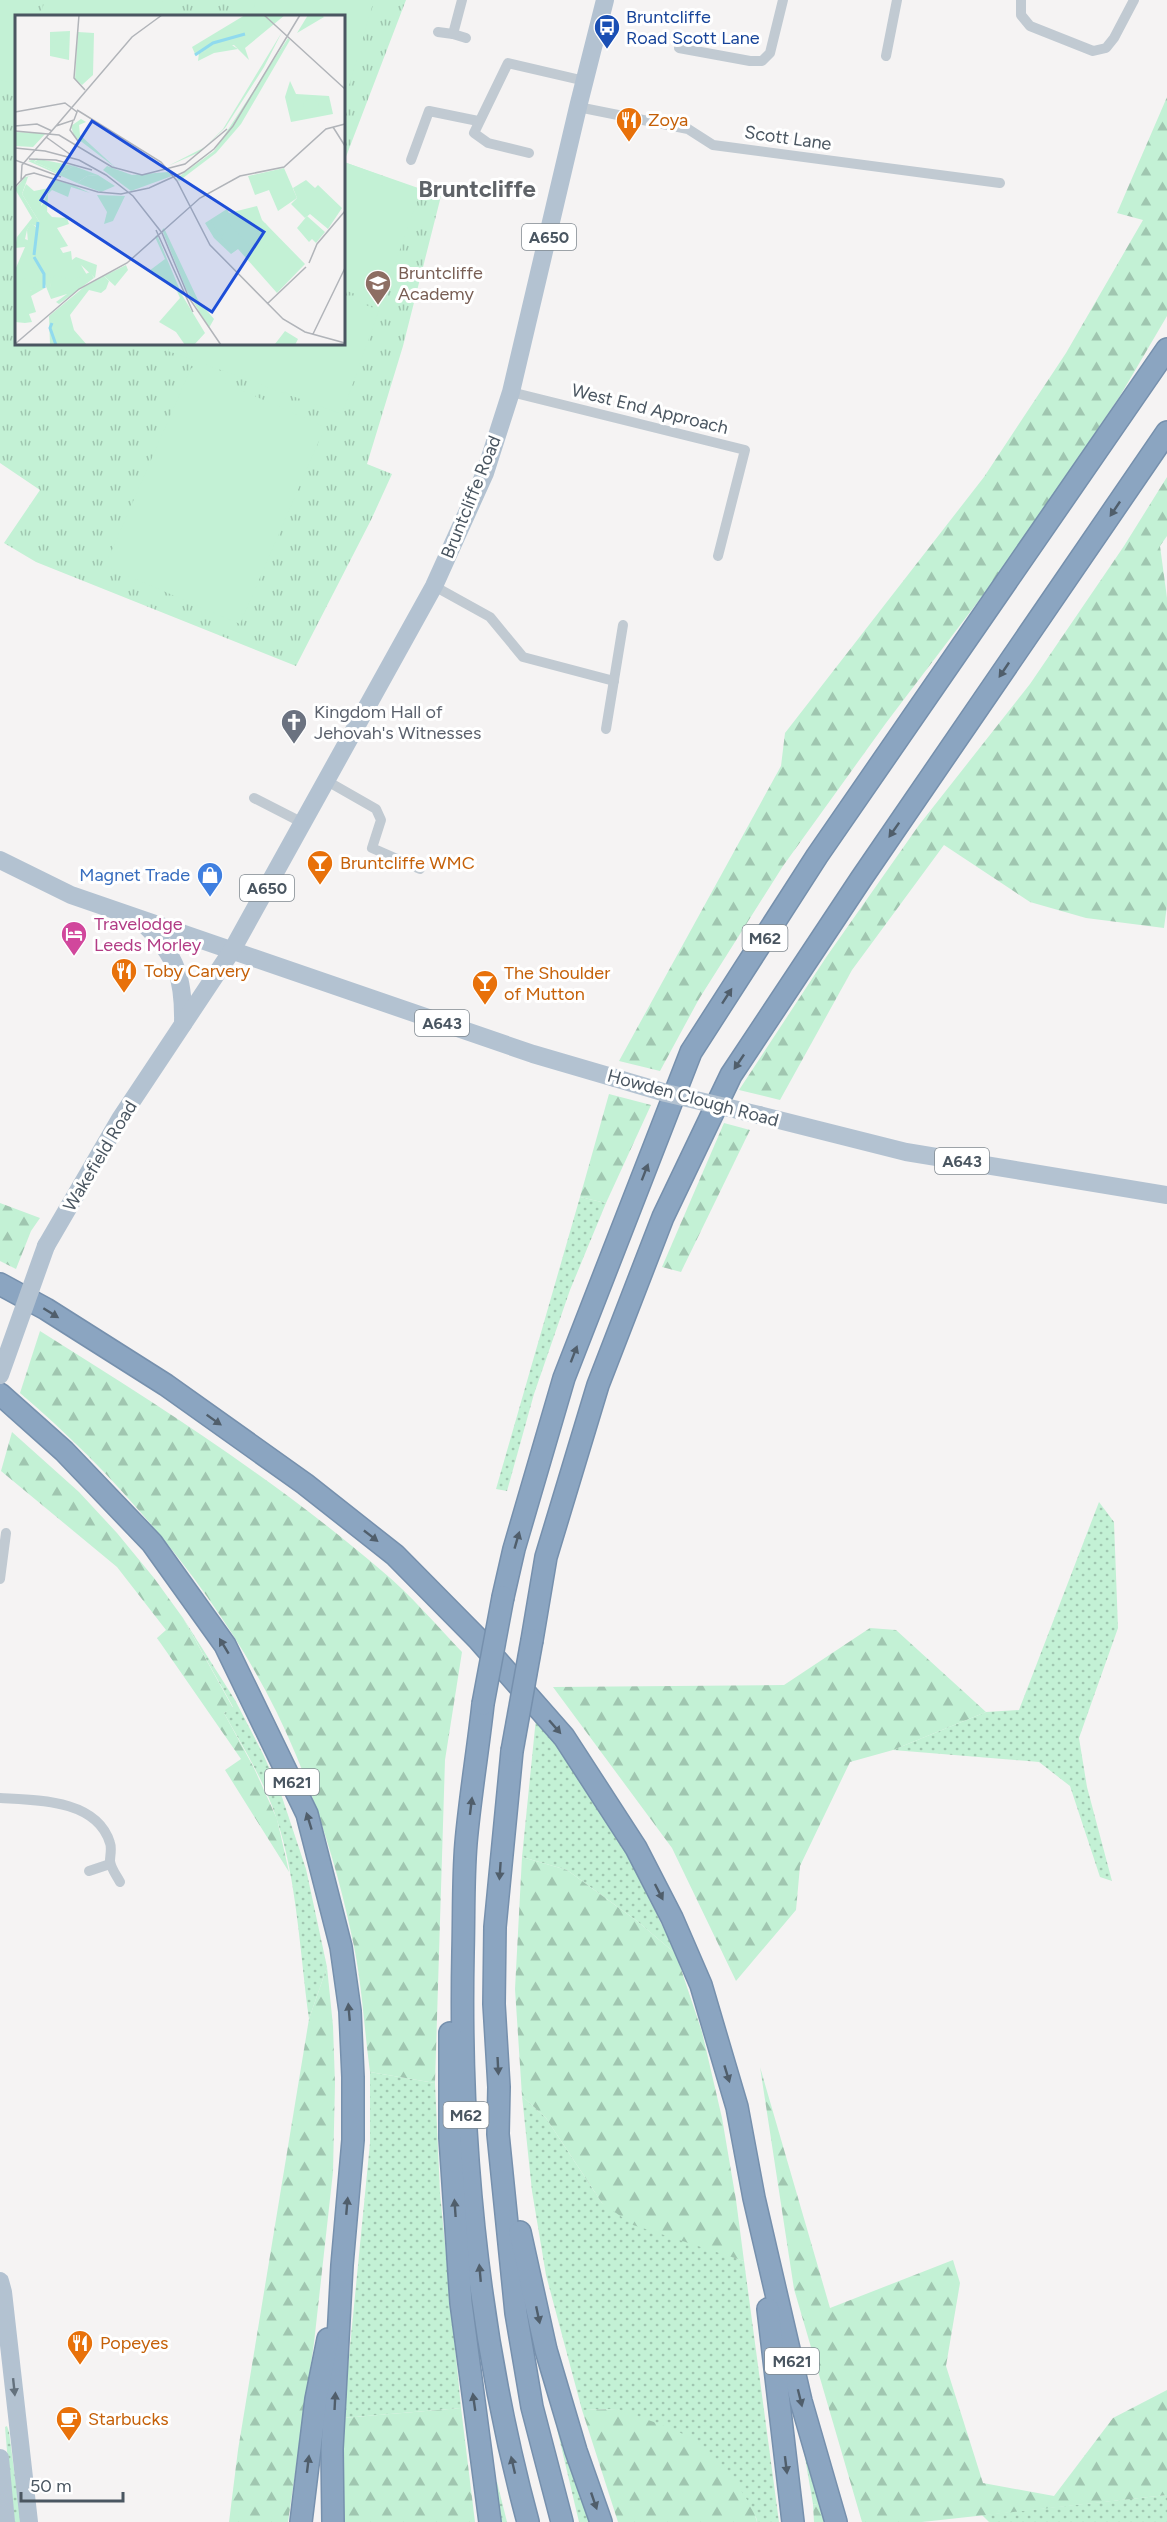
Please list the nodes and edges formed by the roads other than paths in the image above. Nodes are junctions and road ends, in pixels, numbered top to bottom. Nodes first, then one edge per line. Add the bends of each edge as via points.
1 (462, 0) edge
2 (605, 0) edge
3 (783, 0) edge
4 (897, 0) edge
5 (1021, 0) edge
6 (1134, 0) edge
7 (438, 32) dead end
8 (453, 34) junction
9 (466, 38) dead end
10 (679, 48) dead end
11 (886, 56) dead end
12 (585, 81) junction
13 (578, 106) junction
14 (478, 121) junction
15 (529, 153) dead end
16 (411, 160) dead end
17 (1000, 183) dead end
18 (1167, 349) edge
19 (511, 392) junction
20 (1167, 432) edge
21 (718, 556) dead end
22 (434, 586) junction
23 (623, 625) dead end
24 (614, 681) junction
25 (606, 729) dead end
26 (327, 781) junction
27 (254, 798) dead end
28 (303, 824) junction
29 (0, 860) edge
30 (420, 869) dead end
31 (140, 920) junction
32 (231, 952) junction
33 (183, 1026) junction
34 (1167, 1195) edge
35 (0, 1284) edge
36 (0, 1375) edge
37 (0, 1394) edge
38 (6, 1533) dead end
39 (1, 1565) edge
40 (0, 1579) edge
41 (0, 1798) edge
42 (466, 1845) junction
43 (110, 1864) junction
44 (89, 1871) dead end
45 (120, 1882) dead end
46 (498, 2134) junction
47 (754, 2198) junction
48 (342, 2265) junction
49 (0, 2281) edge
50 (4, 2330) edge
51 (0, 2458) edge
52 (6, 2522) edge
53 (29, 2522) edge
54 (301, 2522) edge
55 (333, 2522) edge
56 (490, 2522) edge
57 (528, 2522) edge
58 (562, 2522) edge
59 (601, 2522) edge
60 (793, 2522) edge
61 (836, 2522) edge

1 - 8 street
2 - 12 main road, Bruntcliffe Road / A650
3 - 10 street via 770,53 762,61
4 - 11 street
5 - 6 street via 1021,15 1030,26 1093,51 1106,48 1114,39
7 - 8 street
8 - 9 street
12 - 13 main road, Bruntcliffe Road / A650
12 - 14 street via 508,63
13 - 17 street, Scott Lane via 688,129 713,145
13 - 19 main road, Bruntcliffe Road / A650
14 - 15 street via 474,133 488,143
14 - 16 street via 429,111
42 -> 18 highway, M62, bridge via 483,1704 514,1548 564,1378 691,1052 817,856
19 - 21 street, West End Approach via 745,450
19 - 22 main road, Bruntcliffe Road / A650 via 485,472
20 -> 46 highway, M62, bridge via 731,1075 663,1217 598,1385 546,1557 512,1751 495,1927
22 - 24 street via 490,617 524,657
22 - 26 main road, Bruntcliffe Road / A650
23 - 24 street
24 - 25 street
26 - 28 main road, Bruntcliffe Road / A650
26 - 30 street via 376,809 381,820 372,848
27 - 28 street
28 - 32 main road, Bruntcliffe Road / A650
29 - 31 main road, A643 via 71,895
31 - 32 main road, A643
31 - 33 main road via 165,946 178,970 184,997
32 - 33 main road, Wakefield Road / A650
32 - 34 main road, Howden Clough Road / A643, bridge via 533,1054 666,1093 906,1152
33 - 36 main road, Wakefield Road / A650, bridge via 120,1119 46,1246
35 -> 47 highway, M621 via 166,1385 395,1555 478,1639 564,1737 636,1848 701,1985 737,2107
48 -> 37 highway, M621 via 353,2139 350,2011 341,1947 307,1814 225,1645 152,1543 64,1451
38 - 39 street
39 - 40 street
41 - 43 street via 32,1799 77,1808 100,1826 111,1843
56 -> 42 highway via 461,2303 450,2138 449,2043
57 -> 42 highway, M62 via 498,2398 481,2289 467,2134 462,2021
43 - 44 street
43 - 45 street
46 - 58 highway, M62 via 522,2348 532,2407
46 -> 59 highway, M62 via 546,2350
47 -> 60 highway, M621
47 -> 61 highway, M621 via 801,2401
54 -> 48 highway, M621 via 316,2399
55 -> 48 highway, M621
49 - 50 main road
50 -> 53 main road
51 - 52 main road

